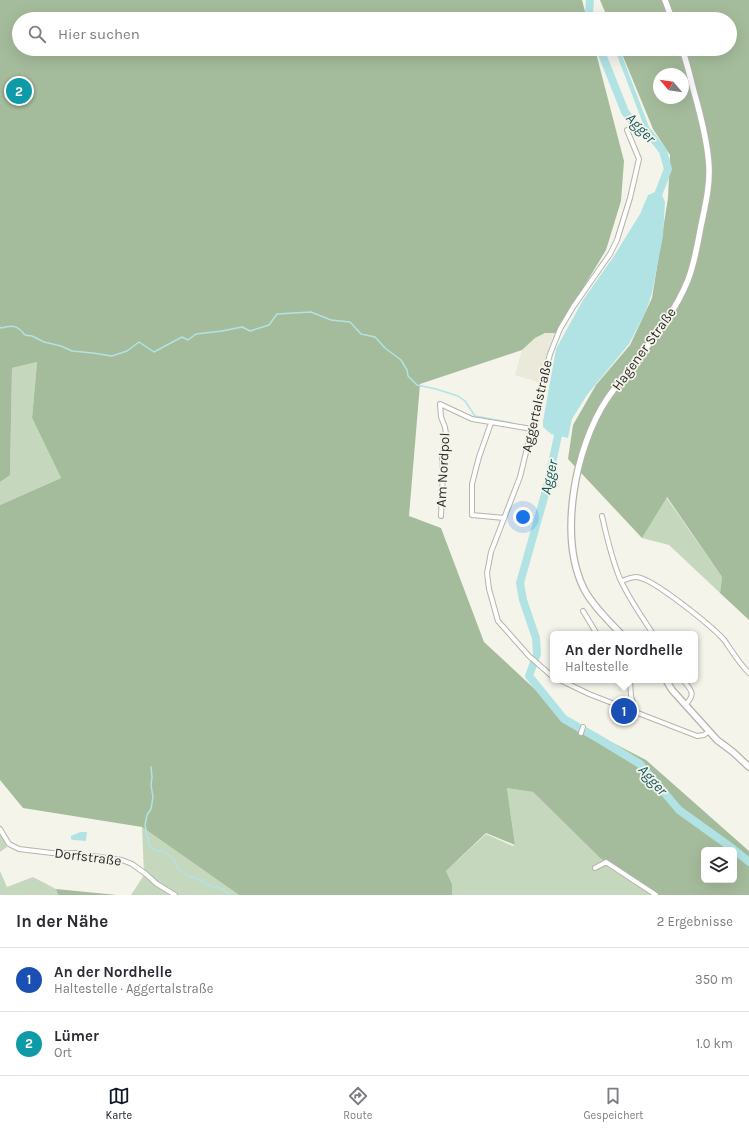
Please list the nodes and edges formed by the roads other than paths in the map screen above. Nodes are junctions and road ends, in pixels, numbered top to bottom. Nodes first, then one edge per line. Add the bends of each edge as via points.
1 (665, 0) edge
2 (669, 12) edge
3 (684, 56) edge
4 (627, 130) dead end
5 (492, 423) junction
6 (532, 429) junction
7 (441, 516) dead end
8 (602, 516) dead end
9 (504, 518) junction
10 (621, 581) junction
11 (583, 611) dead end
12 (595, 631) edge
13 (618, 631) edge
14 (651, 631) edge
15 (749, 673) edge
16 (550, 674) edge
17 (566, 683) edge
18 (630, 683) edge
19 (668, 683) edge
20 (686, 683) edge
21 (685, 705) junction
22 (636, 712) junction
23 (583, 727) dead end
24 (709, 731) junction
25 (581, 733) dead end
26 (749, 768) edge
27 (0, 829) edge
28 (595, 868) dead end
29 (175, 895) edge
30 (656, 895) edge

1 - 2 main road
3 - 13 main road, Hagener Straße via 707,141 709,168 708,191 692,268 674,309 624,375 594,423 577,472 573,496 572,545 578,573 591,600
4 - 6 street, Aggertalstraße via 638,158 630,198 610,254 560,329 550,354
5 - 6 street
5 - 7 street, Am Nordpol via 464,416 440,404 446,434 442,459
5 - 9 street via 472,484 472,515
6 - 9 street, Aggertalstraße via 520,477
8 - 10 street via 608,545
9 - 16 street, Aggertalstraße via 491,552 488,573 489,589 498,620 529,656
10 - 14 street
10 - 15 street via 636,577 682,603 724,641 740,665
11 - 12 street
17 - 22 street
18 - 22 street
19 - 21 main road
20 - 21 street via 692,694
21 - 24 main road
22 - 24 street via 697,736
23 - 25 street
24 - 26 main road
27 - 29 street, Dorfstraße via 9,844 19,849 78,853 84,858 93,856 122,860 132,864 156,884
28 - 30 street via 606,862

